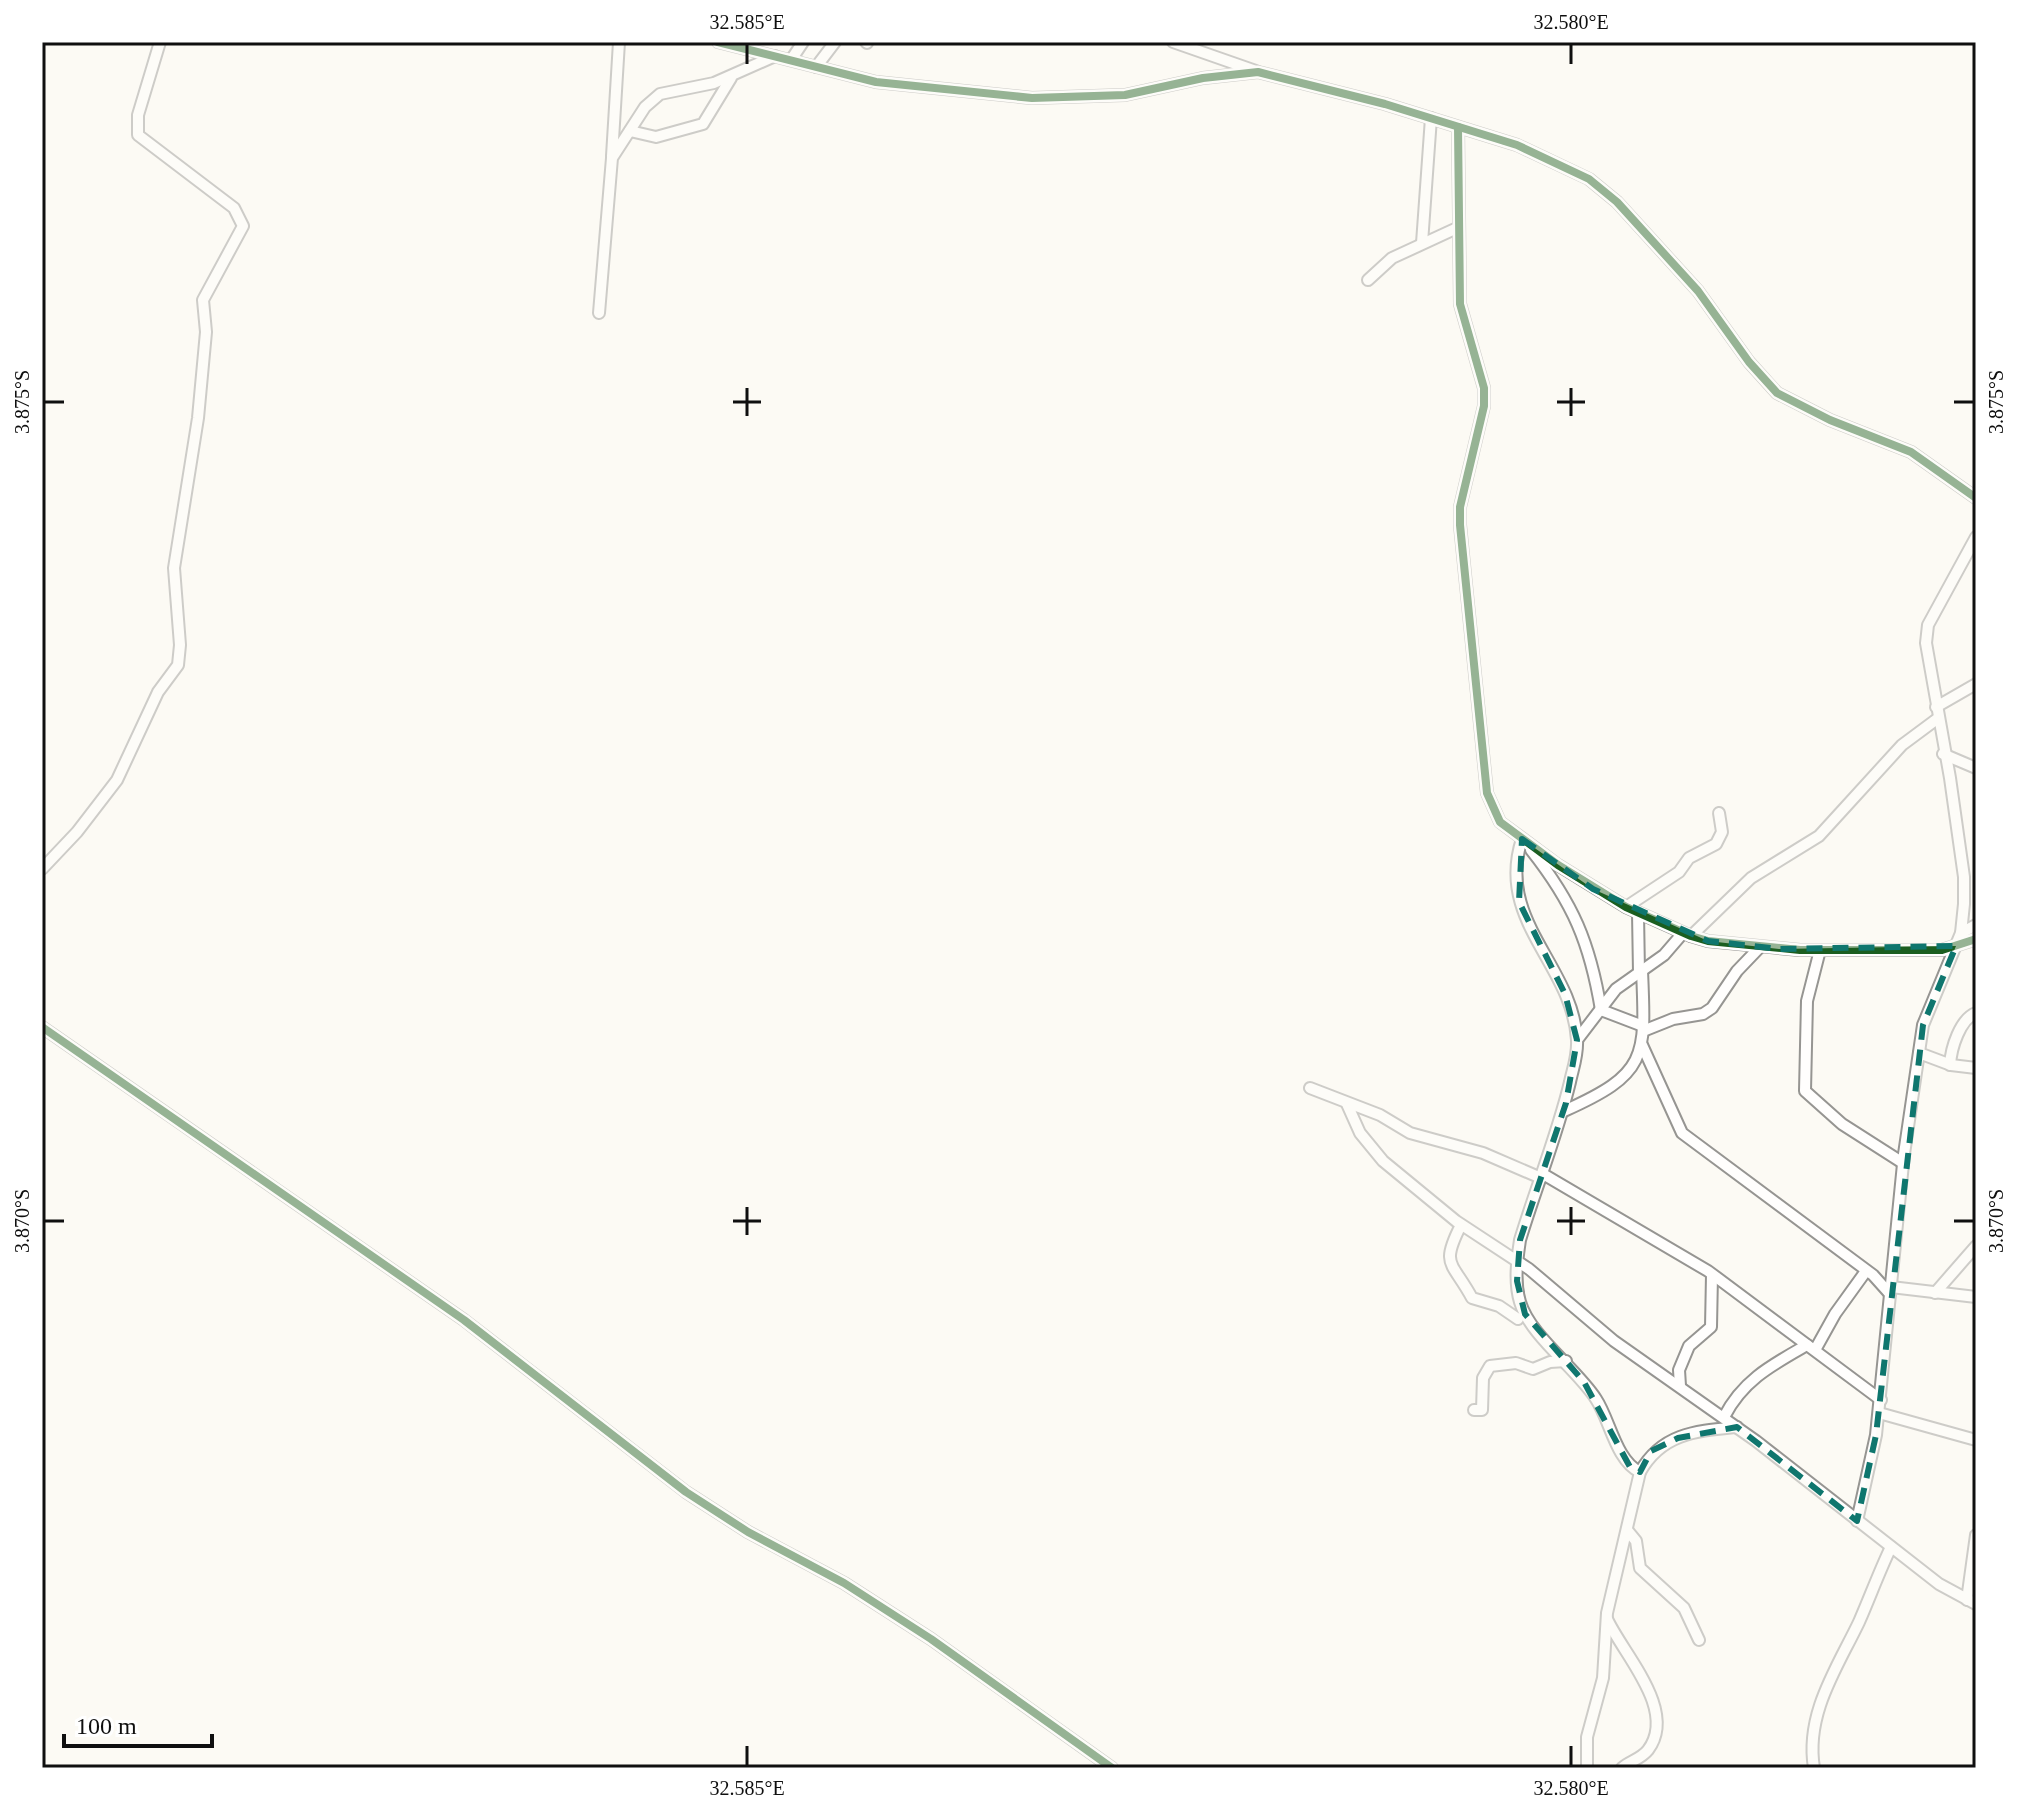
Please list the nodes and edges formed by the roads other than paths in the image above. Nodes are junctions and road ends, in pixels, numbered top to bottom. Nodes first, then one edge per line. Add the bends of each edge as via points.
1 (160, 42) edge
2 (619, 42) edge
3 (718, 42) edge
4 (803, 42) edge
5 (835, 42) edge
6 (1173, 42) edge
7 (747, 49) junction
8 (775, 56) junction
9 (791, 60) junction
10 (816, 67) junction
11 (749, 70) junction
12 (1258, 72) junction
13 (731, 78) junction
14 (1431, 118) junction
15 (1458, 127) junction
16 (630, 131) junction
17 (612, 158) junction
18 (1457, 228) junction
19 (1422, 243) junction
20 (1368, 280) dead end
21 (599, 313) dead end
22 (1976, 498) edge
23 (1976, 537) edge
24 (1976, 684) edge
25 (1936, 707) junction
26 (1937, 719) junction
27 (1943, 754) junction
28 (1976, 768) edge
29 (1719, 813) dead end
30 (1522, 839) junction
31 (42, 869) edge
32 (1626, 907) junction
33 (1638, 913) junction
34 (1976, 925) edge
35 (1961, 933) junction
36 (1687, 935) junction
37 (1976, 939) edge
38 (1956, 946) junction
39 (1760, 947) junction
40 (1820, 950) junction
41 (1641, 972) junction
42 (1601, 1010) junction
43 (1976, 1013) edge
44 (42, 1027) edge
45 (1643, 1029) junction
46 (1577, 1040) junction
47 (1642, 1045) junction
48 (1919, 1053) junction
49 (1950, 1065) junction
50 (1976, 1068) edge
51 (1310, 1088) dead end
52 (1347, 1104) junction
53 (1564, 1111) junction
54 (1903, 1163) junction
55 (1542, 1176) junction
56 (1461, 1225) junction
57 (1976, 1246) edge
58 (1517, 1261) junction
59 (1866, 1271) junction
60 (1712, 1275) junction
61 (1891, 1290) junction
62 (1935, 1293) junction
63 (1976, 1297) edge
64 (1518, 1319) dead end
65 (1811, 1348) junction
66 (1566, 1361) junction
67 (1680, 1386) junction
68 (1881, 1400) junction
69 (1474, 1410) dead end
70 (1879, 1413) junction
71 (1724, 1417) junction
72 (1737, 1427) junction
73 (1976, 1440) edge
74 (1640, 1472) junction
75 (1857, 1521) junction
76 (1627, 1530) junction
77 (1976, 1535) edge
78 (1891, 1547) junction
79 (1972, 1602) edge
80 (1607, 1618) junction
81 (1699, 1640) dead end
82 (1112, 1768) edge
83 (1587, 1768) edge
84 (1622, 1768) edge
85 (1814, 1768) edge

1 - 31 street via 138,115 138,135 234,208 243,226 203,300 206,332 198,418 175,557 178,665 158,692 117,780
2 - 17 street
3 - 7 street
4 - 9 street
5 - 10 street
6 - 12 street
7 - 8 street
7 - 11 street
8 - 9 street
8 - 11 street
9 - 10 street
10 - 12 street via 876,82 1055,99 1125,95
11 - 13 street
12 - 14 street
13 - 16 street via 660,94
13 - 16 street via 703,124 656,137
14 - 15 street
14 - 19 street
15 - 18 street
15 - 22 street via 1517,145 1589,179 1617,202 1698,291 1777,393 1911,452
16 - 17 street
17 - 21 street
18 - 19 street
18 - 30 street via 1463,320 1484,388 1460,525 1485,783 1496,817
19 - 20 street via 1392,258
23 - 25 street via 1928,625
24 - 25 street
25 - 26 street
26 - 27 street
26 - 36 street via 1902,745 1819,836 1751,878
27 - 28 street
27 - 35 street via 1964,877
29 - 32 street via 1722,832 1716,844 1689,858 1679,872
30 - 32 street
30 - 42 street via 1557,883 1592,955
30 - 46 street via 1519,902 1565,994
32 - 33 street
33 - 36 street
33 - 41 street
34 - 35 street
35 - 38 street
36 - 39 street
36 - 41 street
37 - 38 street
38 - 40 street
38 - 48 street via 1929,1004
39 - 40 street
39 - 45 street via 1712,1008
40 - 54 street via 1807,1001 1805,1091 1842,1124
41 - 42 street via 1616,989
41 - 45 street
42 - 45 street
42 - 46 street
43 - 49 street via 1967,1018
44 - 82 street via 464,1320 686,1492 931,1639
45 - 47 street
46 - 53 street
47 - 53 street via 1622,1080
47 - 59 street via 1682,1133
48 - 49 street
48 - 54 street
49 - 50 street
51 - 52 street
52 - 55 street via 1410,1133
52 - 56 street via 1360,1133 1383,1161
53 - 55 street
54 - 61 street
55 - 58 street
55 - 60 street
56 - 58 street
56 - 64 street via 1449,1262 1472,1298
57 - 62 street
58 - 66 street via 1525,1314
58 - 67 street via 1614,1341
59 - 61 street
59 - 65 street
60 - 65 street
60 - 67 street via 1711,1327 1689,1346 1679,1370
61 - 62 street
61 - 68 street
62 - 63 street
65 - 68 street
65 - 71 street via 1766,1368 1737,1393
66 - 69 street via 1533,1369 1516,1363 1490,1366 1483,1378 1482,1410
66 - 74 street via 1605,1413 1630,1467
67 - 71 street
68 - 70 street
70 - 73 street
70 - 75 street
71 - 72 street
72 - 74 street via 1670,1441 1651,1451
72 - 75 street
74 - 76 street
75 - 78 street
76 - 80 street
76 - 81 street via 1636,1541 1640,1568 1684,1608
77 - 79 street
78 - 79 street
78 - 85 street via 1827,1680 1812,1743
80 - 83 street via 1603,1678 1587,1737
80 - 84 street via 1647,1683 1655,1726 1645,1754

